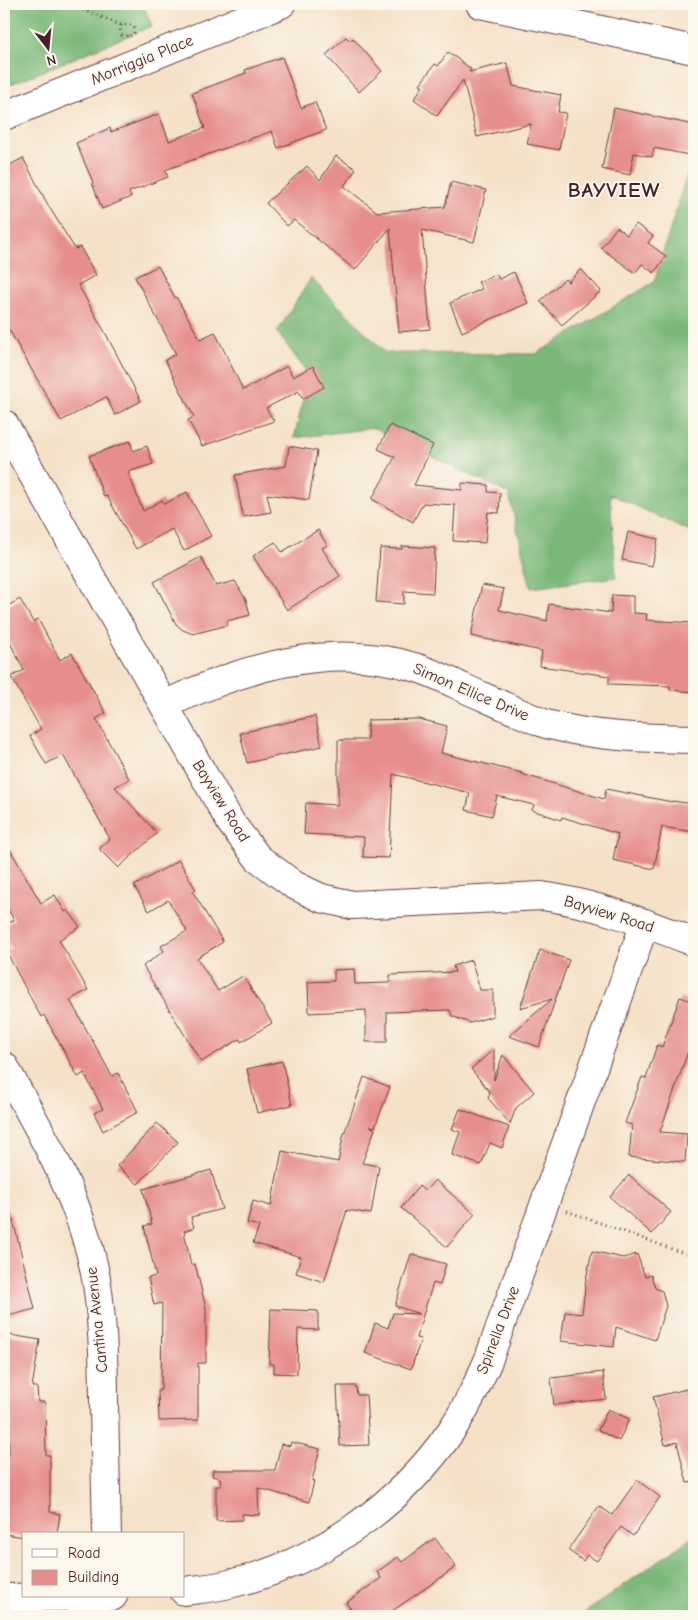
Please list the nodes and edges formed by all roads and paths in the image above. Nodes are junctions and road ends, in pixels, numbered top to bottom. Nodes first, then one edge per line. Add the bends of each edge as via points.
1 (69, 4) edge
2 (281, 4) edge
3 (480, 4) edge
4 (122, 25) junction
5 (694, 50) edge
6 (4, 116) edge
7 (4, 424) edge
8 (164, 705) junction
9 (694, 739) edge
10 (645, 923) junction
11 (694, 942) edge
12 (4, 1066) edge
13 (564, 1210) dead end
14 (694, 1257) edge
15 (108, 1532) edge
16 (185, 1591) edge
17 (4, 1598) edge
18 (22, 1598) edge

1 - 4 path
2 - 6 street, Morriggia Place
3 - 5 street
4 - 4 path via 122,35 134,33 131,25
7 - 8 street, Bayview Road
8 - 9 street, Simon Ellice Drive via 225,679 256,670 314,658 364,657 414,667 546,724 565,729 624,737
8 - 10 street, Bayview Road via 231,823 258,858 294,885 321,898 352,904 542,896 570,900
10 - 11 street, Bayview Road
10 - 16 street, Spinella Drive via 488,1361 450,1432 400,1490 366,1519 322,1548 265,1573 226,1585
12 - 15 street, Cantina Avenue via 67,1183 96,1283 103,1352
13 - 14 path
17 - 18 street

